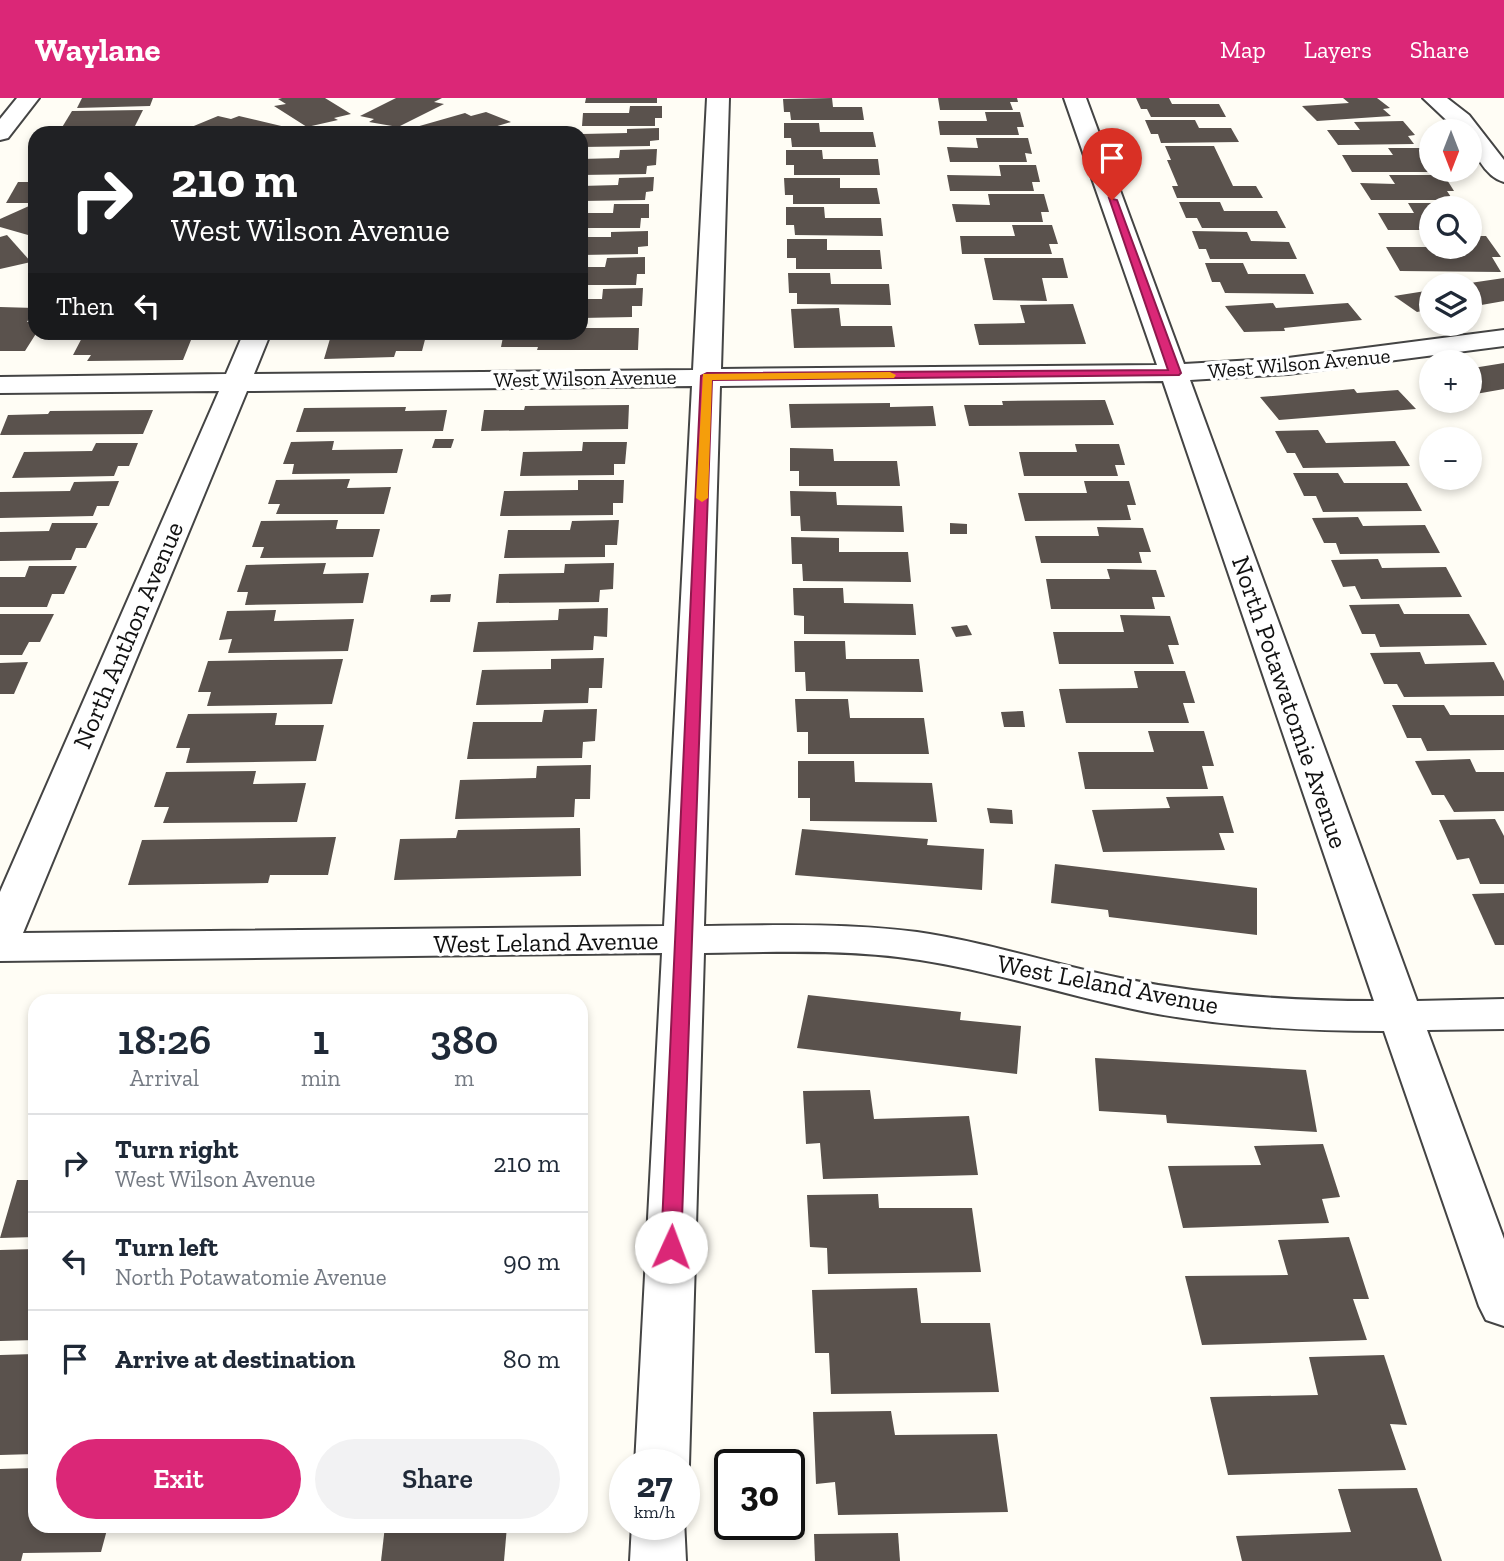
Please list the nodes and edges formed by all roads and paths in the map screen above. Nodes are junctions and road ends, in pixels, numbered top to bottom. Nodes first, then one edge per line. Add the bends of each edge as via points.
1 (28, 98) edge
2 (718, 98) edge
3 (1075, 98) edge
4 (1434, 98) edge
5 (0, 133) edge
6 (1504, 175) edge
7 (1504, 338) edge
8 (254, 340) edge
9 (1175, 373) junction
10 (707, 376) junction
11 (235, 382) junction
12 (0, 385) edge
13 (0, 939) edge
14 (683, 940) junction
15 (0, 947) edge
16 (1504, 1014) edge
17 (1399, 1017) junction
18 (1504, 1306) edge
19 (663, 1449) edge
20 (659, 1540) edge
21 (658, 1561) edge

1 - 5 street
2 - 10 street
3 - 9 street, North Potawatomie Avenue
4 - 6 street via 1461,120
7 - 9 street, West Wilson Avenue via 1288,366
8 - 11 street, North Anthon Avenue
9 - 10 street, West Wilson Avenue
9 - 17 street, North Potawatomie Avenue
10 - 11 street, West Wilson Avenue
10 - 14 street
11 - 12 street, West Wilson Avenue
11 - 13 street, North Anthon Avenue
14 - 15 street, West Leland Avenue
14 - 17 street, West Leland Avenue via 887,942 1055,974 1150,998 1251,1011
14 - 19 street
16 - 17 street, West Leland Avenue
17 - 18 street, North Potawatomie Avenue
20 - 21 street

